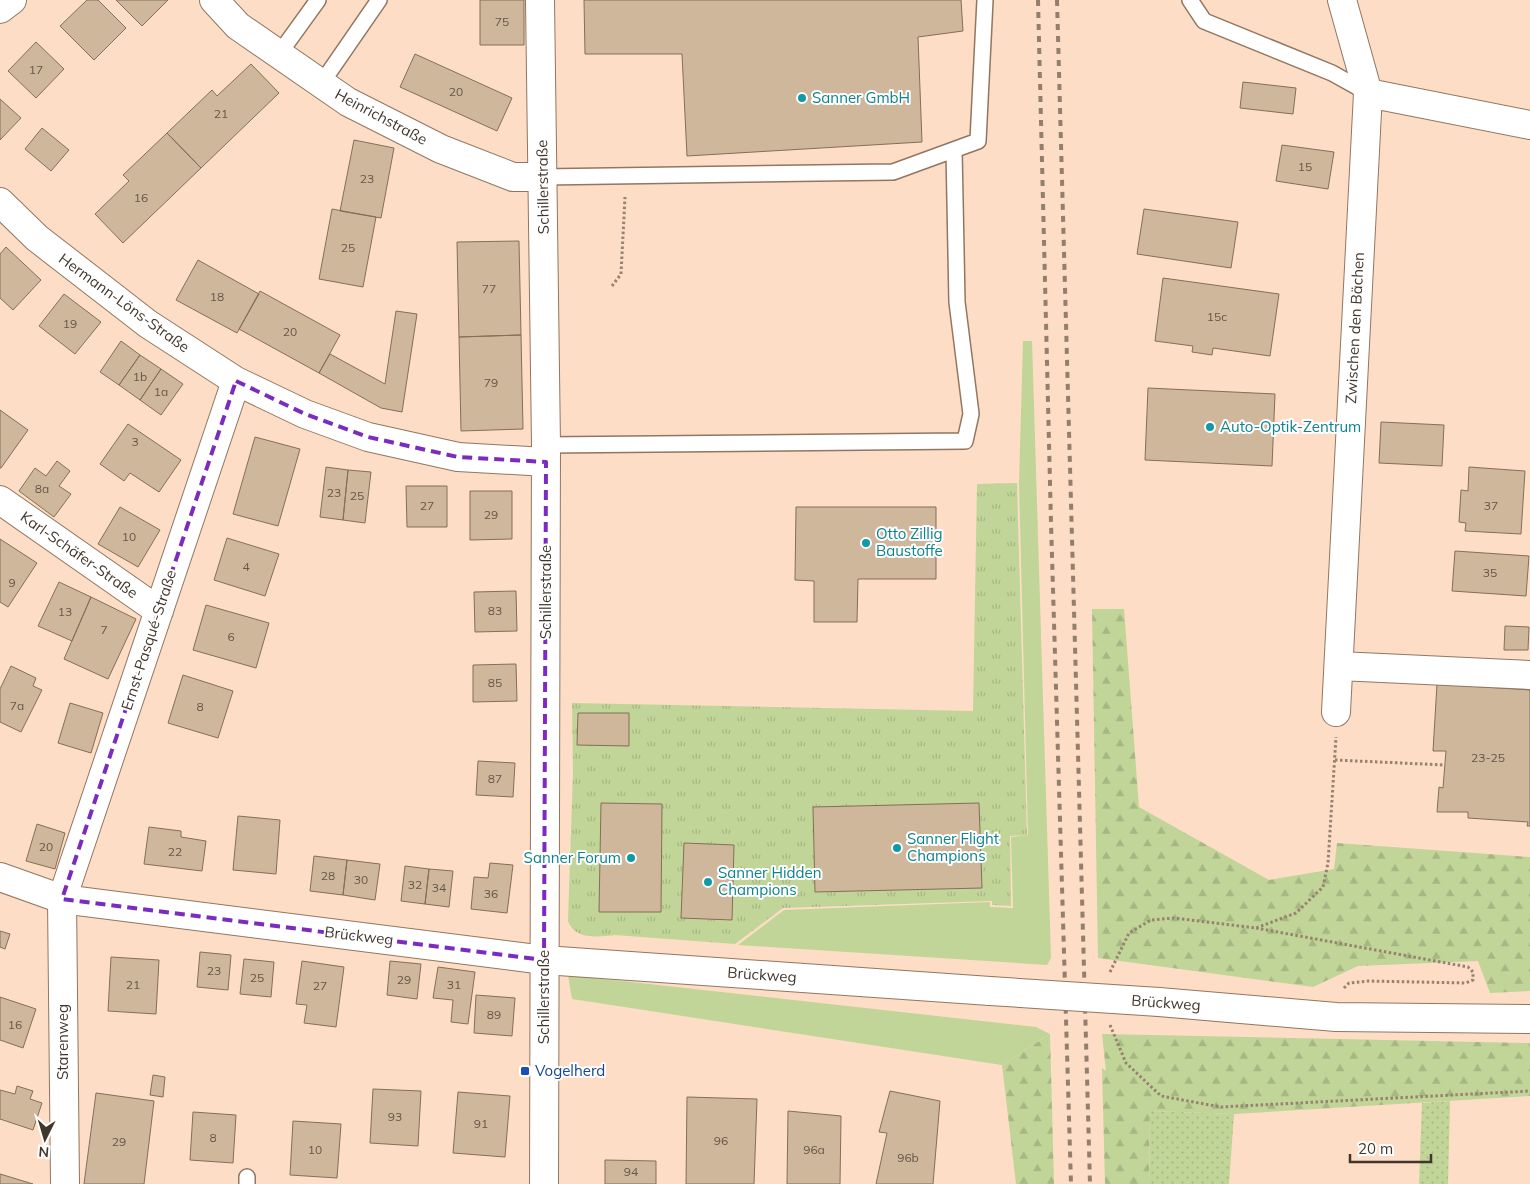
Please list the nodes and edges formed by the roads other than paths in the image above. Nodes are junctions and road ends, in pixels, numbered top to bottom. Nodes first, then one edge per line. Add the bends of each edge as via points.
1 (12, 0) edge
2 (214, 0) edge
3 (318, 0) edge
4 (380, 0) edge
5 (540, 0) edge
6 (985, 0) edge
7 (1190, 0) edge
8 (1342, 0) edge
9 (0, 9) edge
10 (278, 54) junction
11 (321, 84) junction
12 (1368, 93) junction
13 (1530, 125) edge
14 (954, 150) junction
15 (542, 177) junction
16 (0, 202) edge
17 (236, 381) junction
18 (546, 453) junction
19 (0, 500) edge
20 (159, 611) junction
21 (1340, 666) junction
22 (1530, 675) edge
23 (1336, 712) dead end
24 (0, 877) edge
25 (62, 899) junction
26 (544, 960) junction
27 (1530, 1019) edge
28 (66, 1184) edge
29 (544, 1184) edge

1 - 9 street
2 - 10 street, Heinrichstraße via 238,26
3 - 10 lane
4 - 11 lane
5 - 15 street, Schillerstraße
6 - 14 lane via 978,141
7 - 12 lane via 1204,21 1332,73
8 - 12 street, Zwischen den Bächen
10 - 11 street, Heinrichstraße
11 - 15 street, Heinrichstraße via 348,102 442,149 513,177
12 - 13 street
12 - 21 street, Zwischen den Bächen
14 - 15 lane via 893,172
14 - 18 lane via 957,302 971,414 965,441
15 - 18 street, Schillerstraße
16 - 17 street, Hermann-Löns-Straße via 37,238 148,324
17 - 18 street, Hermann-Löns-Straße via 305,414 368,437 458,458
17 - 20 street, Ernst-Pasqué-Straße
18 - 26 street, Schillerstraße
19 - 20 street, Karl-Schäfer-Straße
20 - 25 street, Ernst-Pasqué-Straße
21 - 22 street
21 - 23 street, Zwischen den Bächen
24 - 25 street, Brückweg
25 - 26 street, Brückweg
25 - 28 street, Starenweg
26 - 27 street, Brückweg, bridge via 1336,1017
26 - 29 street, Schillerstraße

